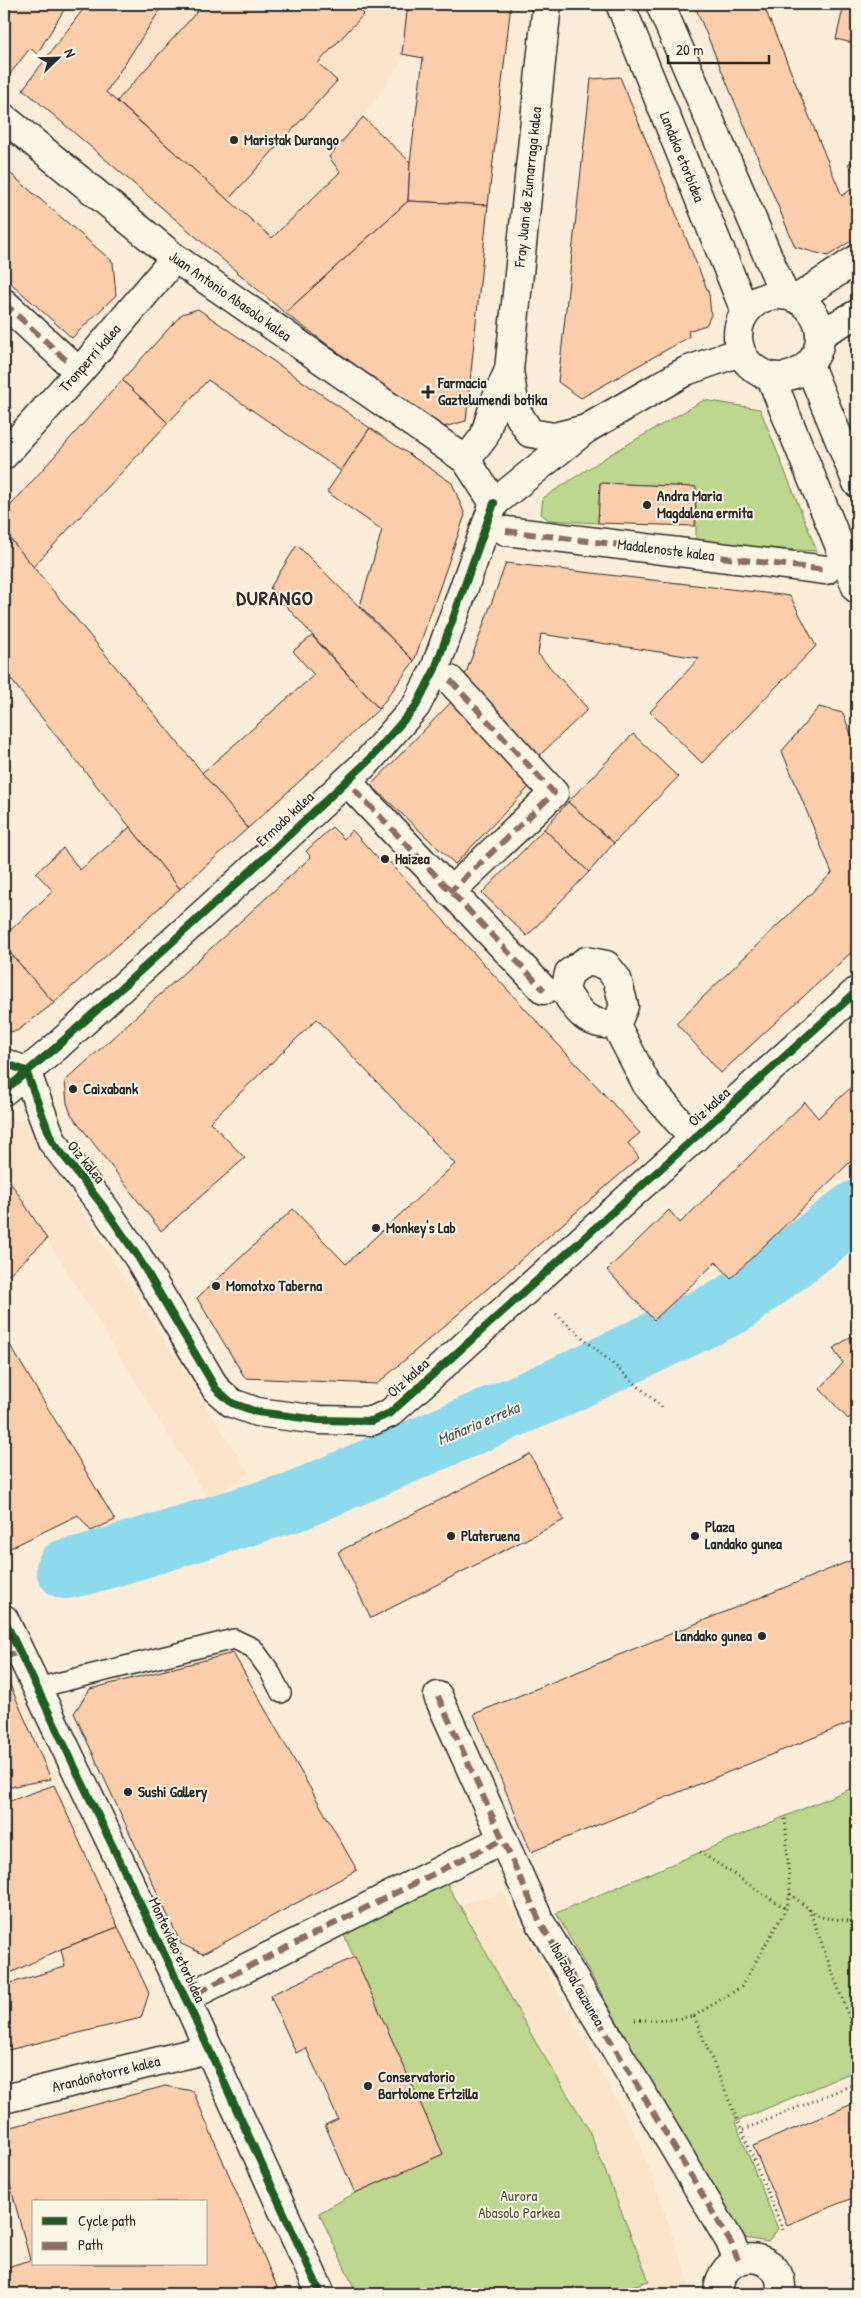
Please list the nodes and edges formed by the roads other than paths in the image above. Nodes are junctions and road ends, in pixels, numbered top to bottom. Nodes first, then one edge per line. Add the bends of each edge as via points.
1 (547, 4) edge
2 (620, 4) edge
3 (660, 4) edge
4 (4, 118) edge
5 (175, 258) junction
6 (857, 259) edge
7 (791, 296) junction
8 (4, 303) edge
9 (745, 311) junction
10 (857, 314) edge
11 (820, 334) junction
12 (740, 352) junction
13 (67, 361) dead end
14 (809, 365) junction
15 (509, 370) junction
16 (771, 378) junction
17 (586, 429) junction
18 (4, 455) edge
19 (466, 460) junction
20 (857, 483) edge
21 (494, 503) junction
22 (506, 531) dead end
23 (826, 570) dead end
24 (857, 589) edge
25 (450, 680) dead end
26 (354, 789) dead end
27 (450, 892) junction
28 (544, 990) dead end
29 (857, 991) edge
30 (616, 1025) dead end
31 (15, 1067) edge
32 (4, 1091) edge
33 (694, 1139) junction
34 (4, 1619) edge
35 (12, 1654) edge
36 (37, 1688) junction
37 (281, 1693) dead end
38 (438, 1696) dead end
39 (503, 1839) junction
40 (198, 1992) dead end
41 (208, 2049) junction
42 (4, 2099) edge
43 (738, 2260) junction
44 (321, 2294) edge
45 (718, 2294) edge
46 (782, 2294) edge

1 - 15 street, Fray Juan de Zumarraga kalea
2 - 9 street, Landako etorbidea
3 - 7 street
4 - 5 street, Juan Antonio Abasolo kalea
5 - 18 street, Tronperri kalea
5 - 19 street, Juan Antonio Abasolo kalea
6 - 7 street
7 - 9 street via 769,295
7 - 11 street via 809,307 817,320
8 - 13 street
9 - 12 street via 738,324
10 - 11 street
11 - 14 street via 819,345
12 - 16 street via 748,364
12 - 17 street via 686,371
14 - 16 street via 786,377
14 - 20 street
15 - 17 street via 515,409 530,433 554,437
15 - 19 street via 484,437
16 - 24 street
17 - 21 street
19 - 21 street
21 - 31 street, Ermodo kalea via 436,669 416,706 369,760 55,1048
22 - 23 street, Madalenoste kalea
25 - 27 street via 554,793
26 - 27 street
27 - 28 street
29 - 33 street, Oiz kalea
30 - 33 street via 647,1085
31 - 32 street, Ermodo kalea
31 - 33 street, Oiz kalea via 52,1141 138,1257 216,1389 232,1404 257,1412 319,1420 372,1421 390,1413
34 - 35 street, Montevideo etorbidea
35 - 36 street, Montevideo etorbidea
36 - 37 lane via 234,1640 253,1648
36 - 41 street, Montevideo etorbidea
38 - 39 street, Ibaizabal auzunea
39 - 40 street
39 - 43 street, Ibaizabal auzunea via 540,1922 731,2243
41 - 42 street, Arandoñotorre kalea
41 - 44 street, Montevideo etorbidea
43 - 45 street via 725,2269 718,2281
43 - 46 street via 754,2258 769,2264 779,2277

